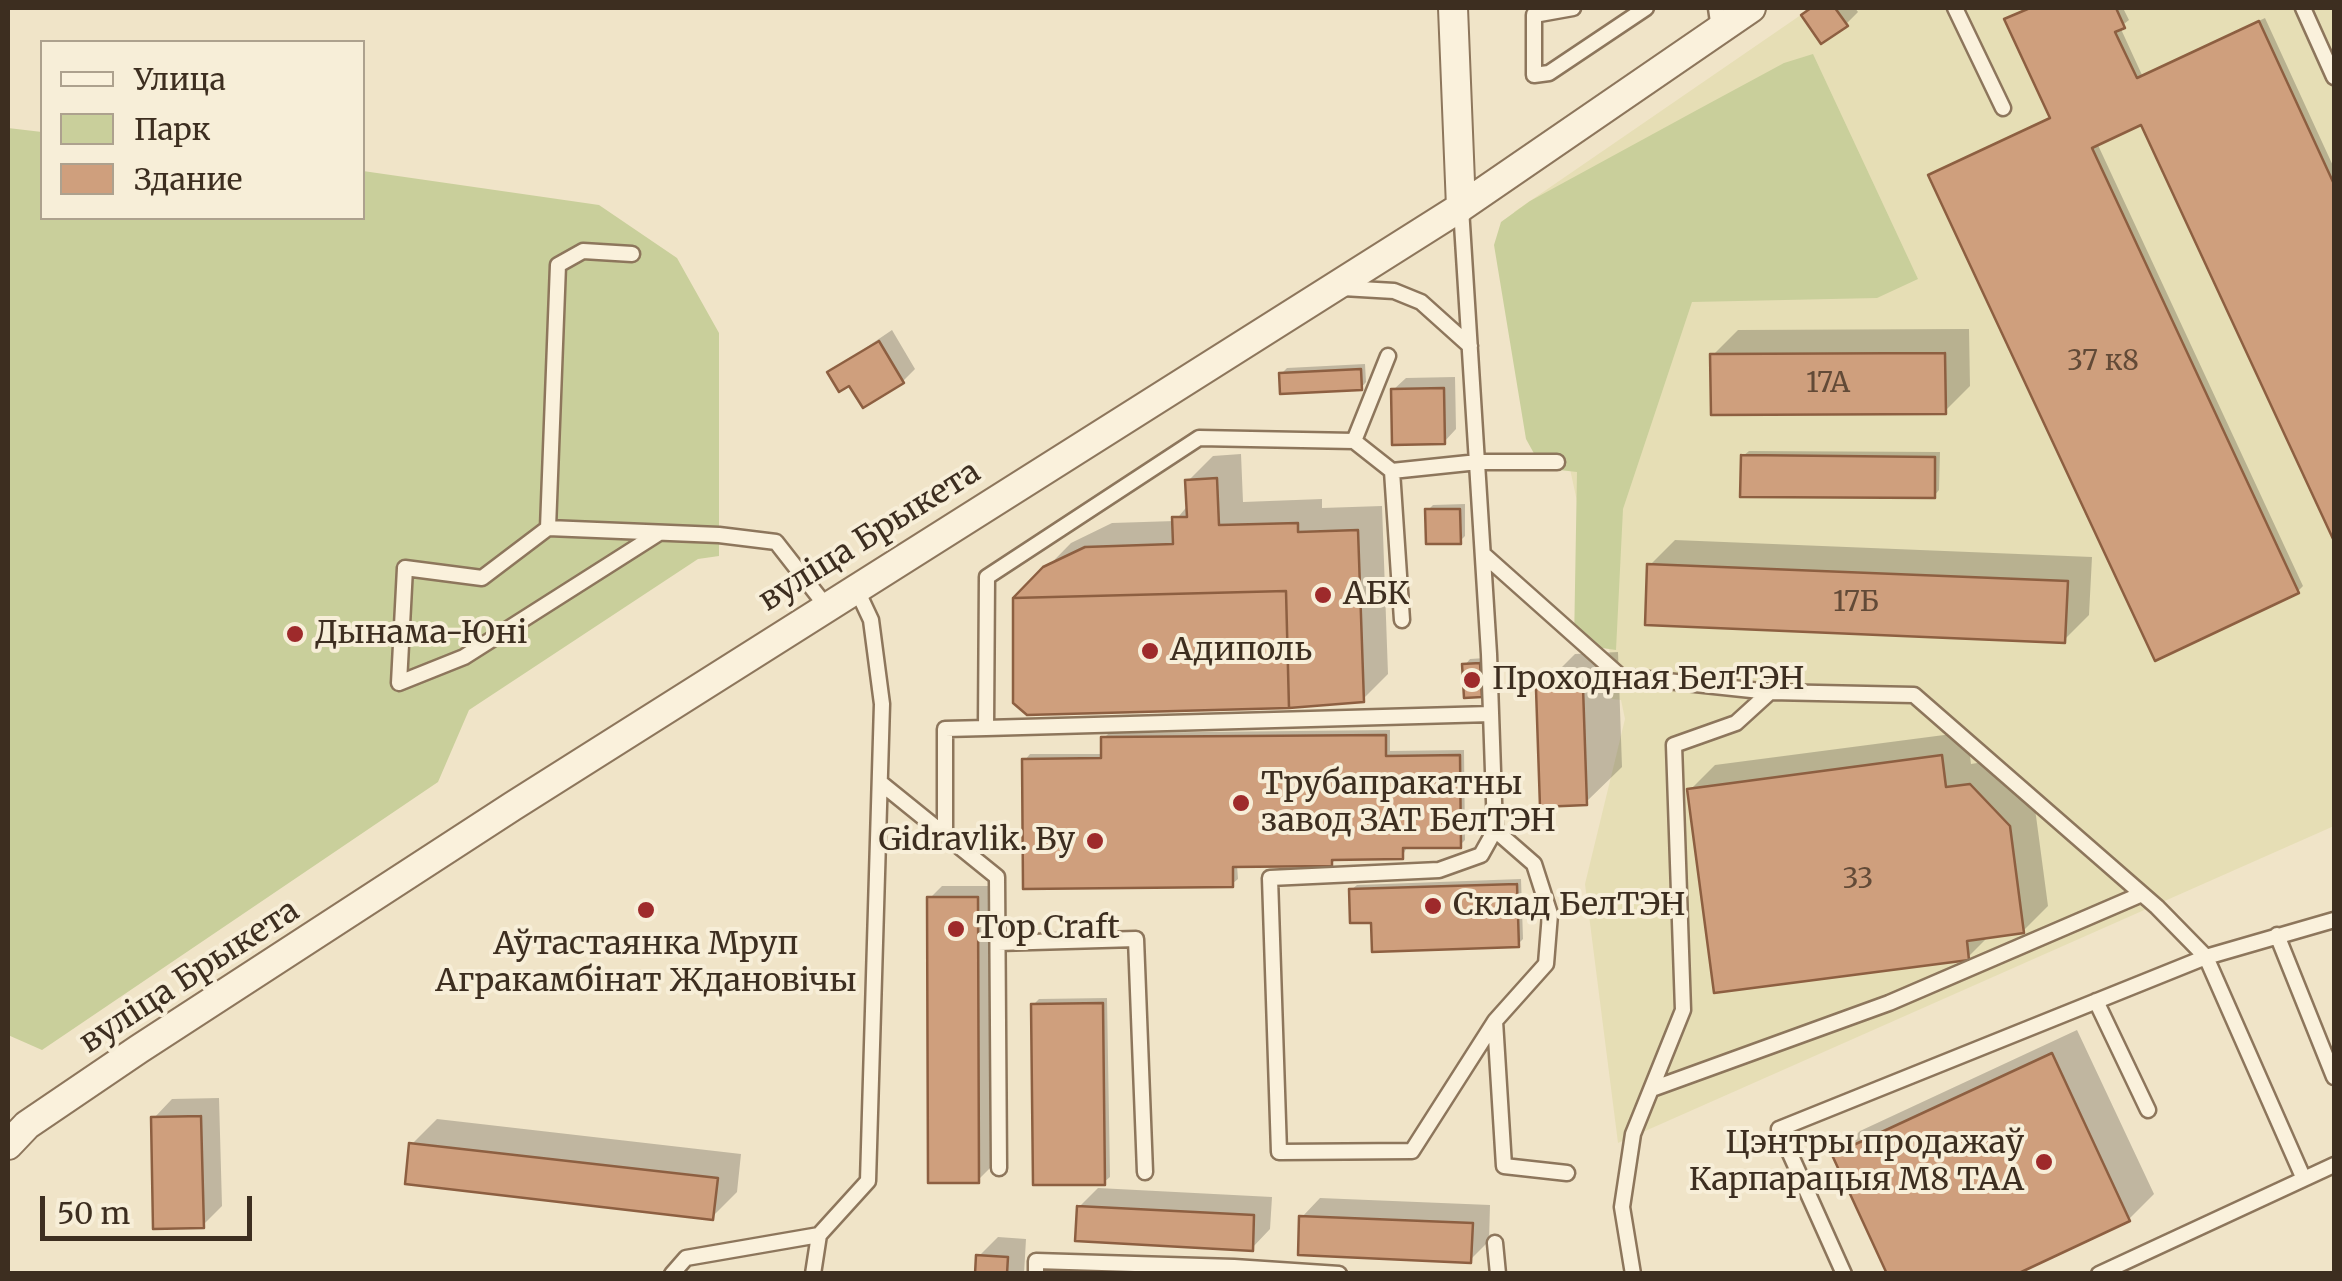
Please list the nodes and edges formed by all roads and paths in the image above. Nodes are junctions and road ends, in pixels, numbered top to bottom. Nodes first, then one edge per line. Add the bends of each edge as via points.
1 (1453, 8) edge
2 (1574, 8) edge
3 (1646, 8) edge
4 (1750, 8) edge
5 (1956, 8) edge
6 (2303, 8) edge
7 (1718, 18) edge
8 (2334, 76) edge
9 (2003, 108) dead end
10 (1461, 208) junction
11 (632, 254) dead end
12 (1332, 288) junction
13 (1470, 346) junction
14 (1388, 356) dead end
15 (1354, 441) junction
16 (1478, 462) junction
17 (1557, 462) dead end
18 (1392, 470) junction
19 (548, 528) junction
20 (660, 533) junction
21 (1483, 554) junction
22 (855, 587) junction
23 (826, 606) junction
24 (1402, 620) dead end
25 (1770, 692) junction
26 (1491, 714) junction
27 (986, 728) junction
28 (882, 784) junction
29 (1494, 830) junction
30 (945, 834) junction
31 (2142, 894) junction
32 (2334, 920) edge
33 (2277, 935) junction
34 (998, 943) junction
35 (2206, 957) junction
36 (2096, 1000) junction
37 (1495, 1021) junction
38 (2334, 1077) edge
39 (1652, 1089) junction
40 (2148, 1110) dead end
41 (14, 1134) edge
42 (2334, 1165) edge
43 (999, 1168) dead end
44 (1145, 1172) dead end
45 (1567, 1173) dead end
46 (2303, 1178) junction
47 (820, 1235) junction
48 (1495, 1243) dead end
49 (1234, 1270) edge
50 (672, 1274) edge
51 (813, 1274) edge
52 (1036, 1274) edge
53 (1339, 1274) edge
54 (1498, 1274) edge
55 (1633, 1274) edge
56 (1844, 1274) edge
57 (2099, 1274) edge

1 - 10 street
2 - 3 lane via 1534,16 1534,75 1549,73
4 - 7 street, вуліца Брыкета
5 - 9 lane
6 - 8 lane
7 - 10 street, вуліца Брыкета
10 - 12 street, вуліца Брыкета
10 - 13 lane
11 - 19 lane via 583,252 558,265
12 - 13 lane via 1394,291 1422,302
12 - 22 street, вуліца Брыкета
13 - 16 lane
14 - 15 lane
15 - 18 lane
15 - 27 lane via 1199,438 988,577
16 - 17 lane
16 - 18 lane
16 - 21 lane
18 - 24 lane
19 - 20 lane
19 - 20 lane via 482,578 405,568 399,684 464,656
20 - 23 lane via 776,542
21 - 25 lane via 1620,676
21 - 26 lane
22 - 23 street, вуліца Брыкета
22 - 28 lane via 871,620 882,704
23 - 41 street, вуліца Брыкета
25 - 31 lane via 1914,695
25 - 39 lane via 1736,723 1674,745 1683,1010
26 - 27 lane
26 - 29 lane
27 - 30 lane via 946,729
28 - 30 lane
28 - 47 lane via 868,1182
29 - 37 lane via 1534,864 1550,914 1546,964
29 - 37 lane via 1481,855 1439,870 1270,878 1279,1152 1412,1152
30 - 34 lane via 997,877
31 - 35 lane
31 - 39 lane via 1889,1003
32 - 33 lane
33 - 35 lane
33 - 38 lane
34 - 43 lane
34 - 44 lane via 1136,938
35 - 36 lane
35 - 46 lane
36 - 40 lane
36 - 56 lane via 1779,1129
37 - 45 lane via 1504,1166
39 - 55 lane via 1634,1134 1622,1206
42 - 46 lane
46 - 57 lane
47 - 50 lane via 686,1258
47 - 51 lane
48 - 54 lane
49 - 52 lane via 1036,1261
49 - 53 lane

